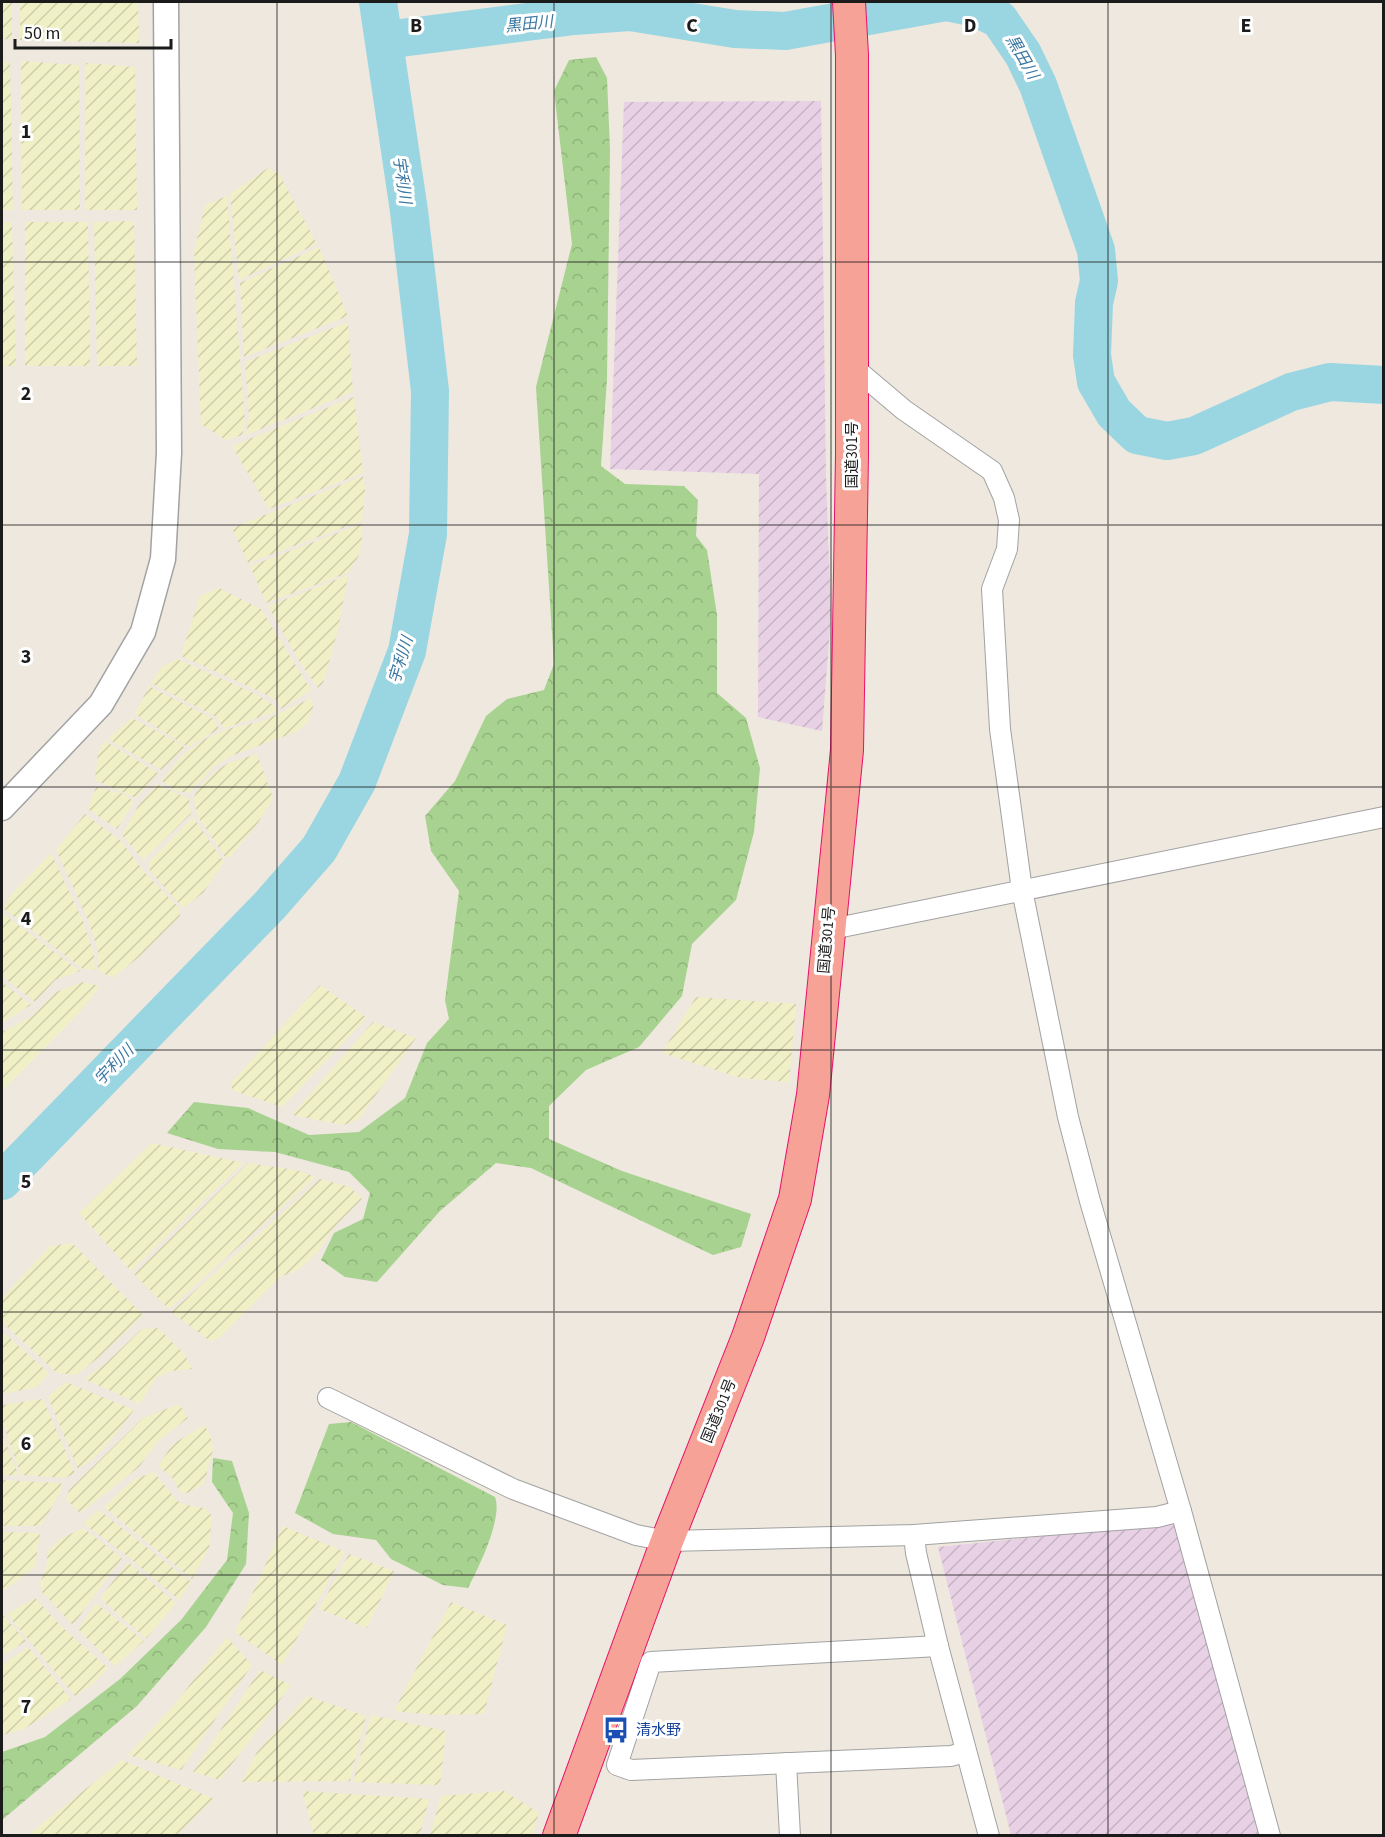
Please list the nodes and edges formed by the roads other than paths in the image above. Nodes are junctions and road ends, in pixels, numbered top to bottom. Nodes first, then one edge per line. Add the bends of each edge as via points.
1 (166, 2) edge
2 (849, 2) edge
3 (852, 370) junction
4 (2, 808) edge
5 (1383, 817) edge
6 (1022, 890) junction
7 (827, 930) junction
8 (328, 1398) dead end
9 (1181, 1511) junction
10 (914, 1535) junction
11 (667, 1541) junction
12 (938, 1646) junction
13 (965, 1752) junction
14 (786, 1763) junction
15 (559, 1836) edge
16 (790, 1836) edge
17 (989, 1836) edge
18 (1270, 1836) edge

1 - 4 street via 169,453 163,559 143,632 101,704
2 - 3 highway, 国道301号
3 - 6 street via 992,471 1004,498 1009,520 1007,549 992,589 1000,729
3 - 7 highway, 国道301号 via 847,750
5 - 6 street
6 - 7 street
6 - 9 street via 1068,1117
7 - 11 highway, 国道301号 via 813,1095 795,1199 748,1337
8 - 11 street via 513,1489 636,1535
9 - 10 street via 1157,1517
9 - 18 street
10 - 11 street
10 - 12 street
11 - 15 highway, 国道301号
12 - 13 street
12 - 14 street via 651,1662 617,1765 631,1770
13 - 14 street via 951,1756
13 - 17 street
14 - 16 street

